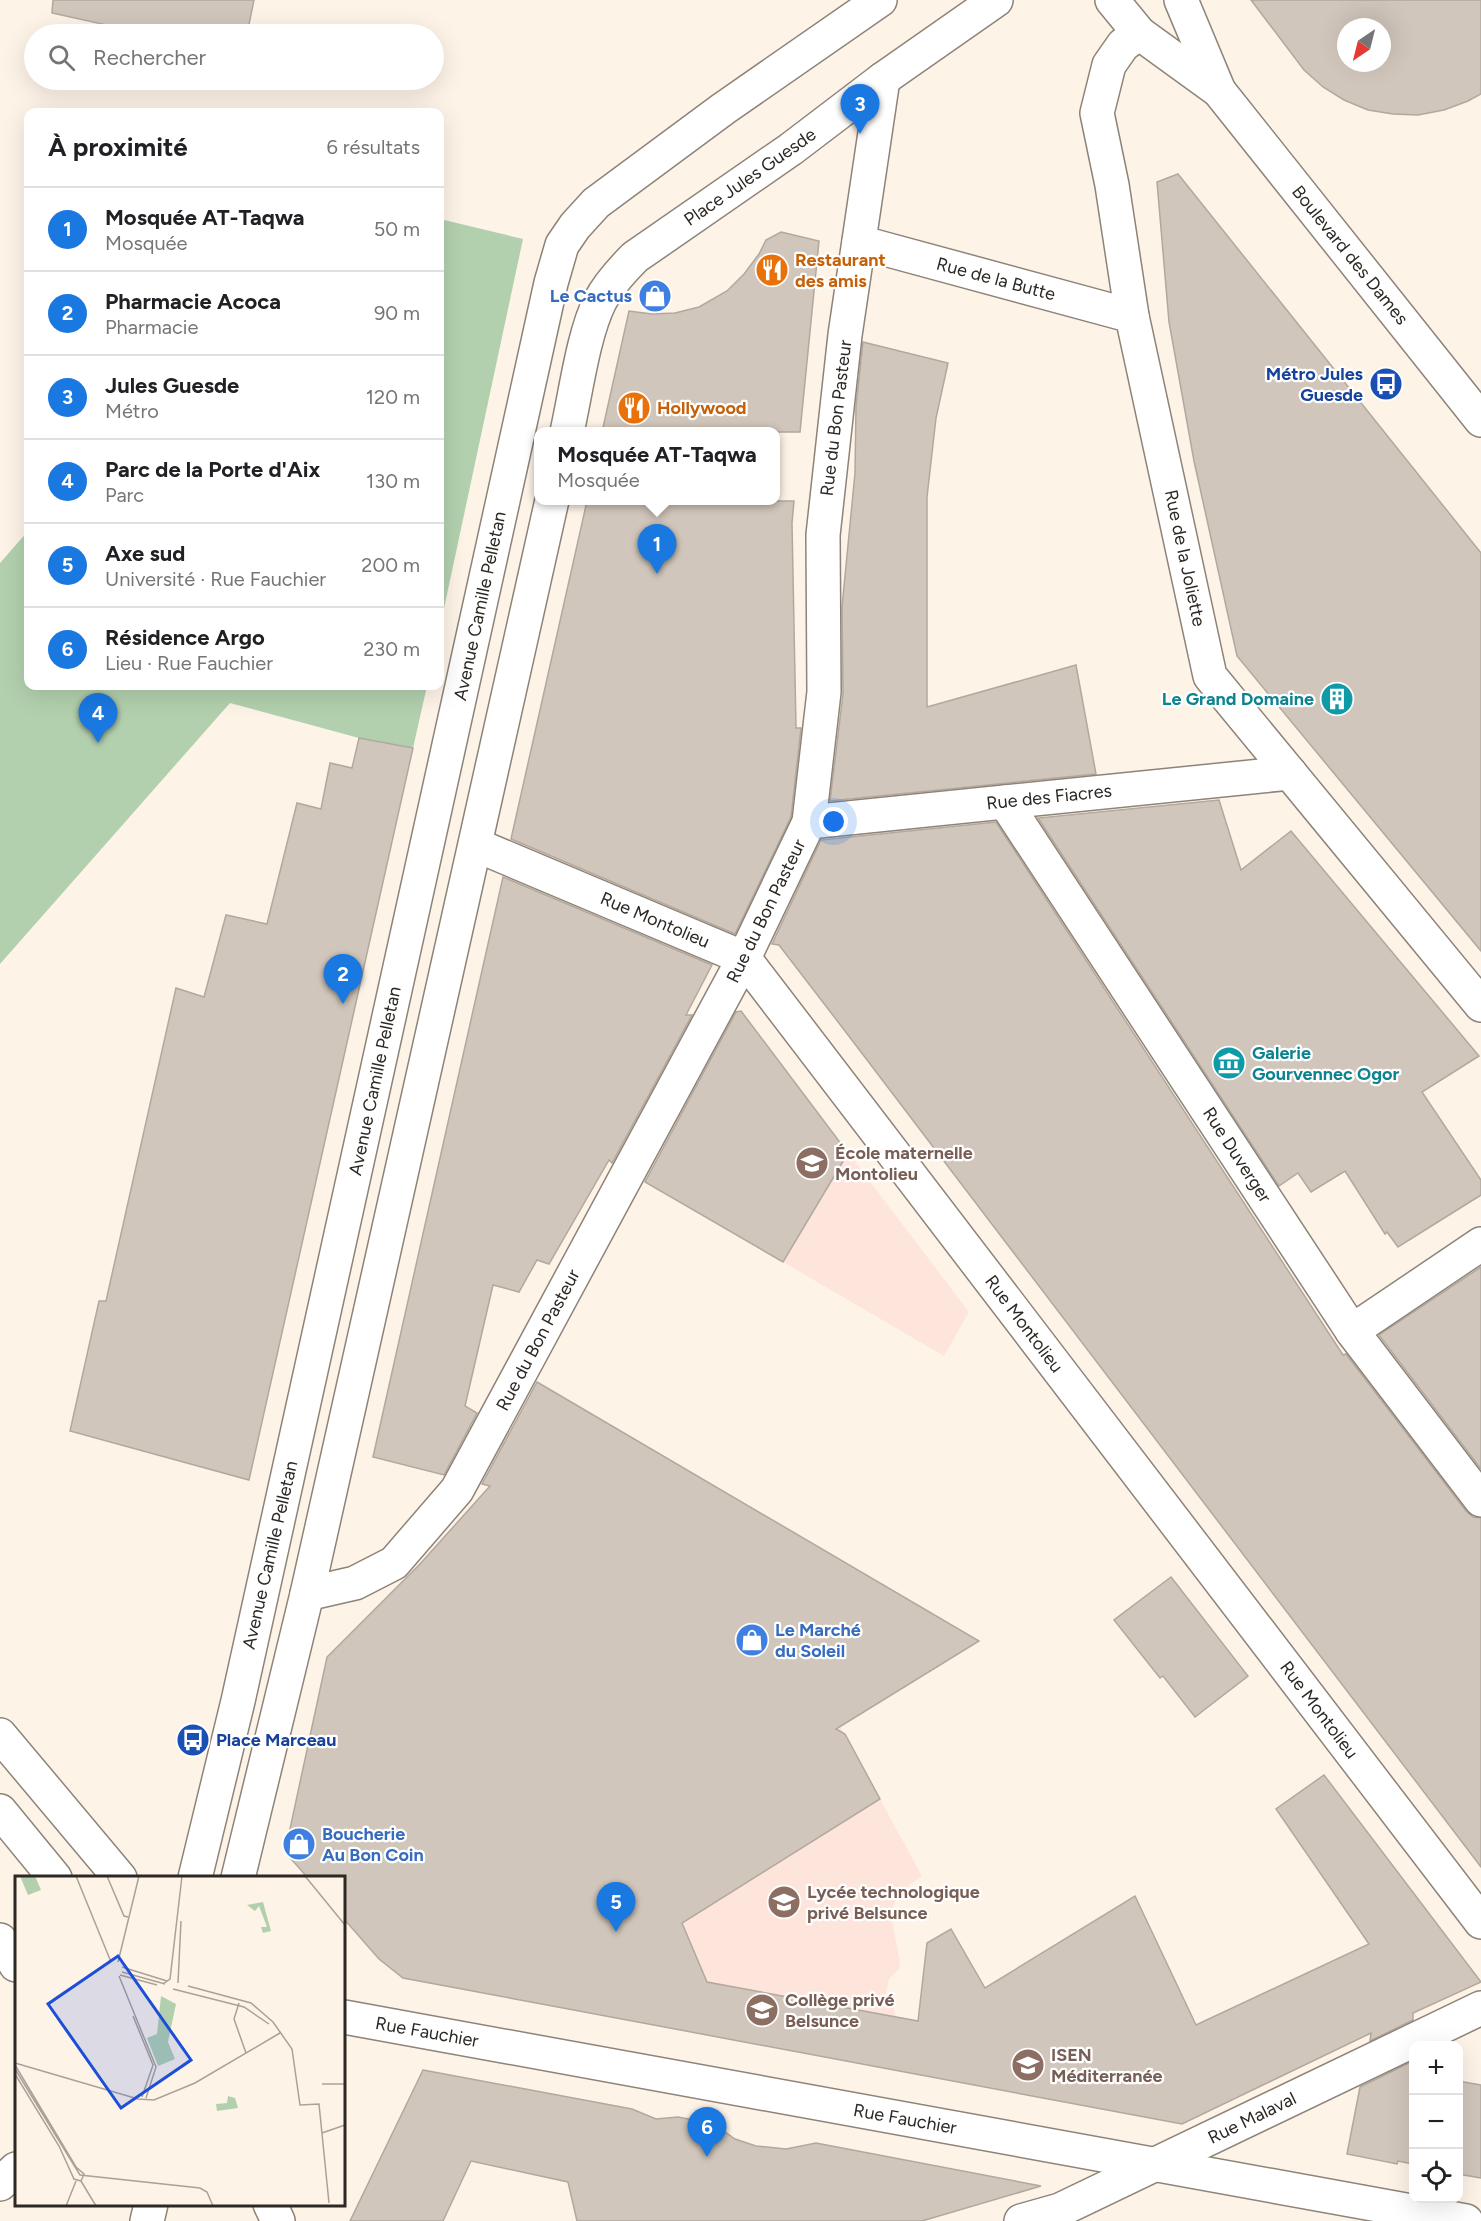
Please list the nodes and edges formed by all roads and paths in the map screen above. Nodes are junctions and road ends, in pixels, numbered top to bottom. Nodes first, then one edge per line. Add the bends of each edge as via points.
1 (880, 0) edge
2 (996, 0) edge
3 (1112, 0) edge
4 (1181, 0) edge
5 (1138, 33) junction
6 (883, 79) junction
7 (1219, 91) junction
8 (859, 242) junction
9 (1132, 315) junction
10 (1481, 420) edge
11 (568, 427) edge
12 (551, 505) edge
13 (1290, 773) junction
14 (1005, 802) junction
15 (809, 822) junction
16 (476, 845) junction
17 (744, 958) junction
18 (1481, 1005) edge
19 (1481, 1244) edge
20 (1352, 1331) junction
21 (1481, 1500) edge
22 (307, 1594) junction
23 (0, 1735) edge
24 (0, 1811) edge
25 (53, 1876) edge
26 (118, 1876) edge
27 (195, 1876) edge
28 (238, 1876) edge
29 (1481, 1922) edge
30 (0, 1940) edge
31 (15, 1963) edge
32 (1481, 2008) edge
33 (345, 2017) edge
34 (1156, 2165) junction
35 (15, 2170) edge
36 (0, 2184) edge
37 (151, 2206) edge
38 (270, 2206) edge
39 (147, 2221) edge
40 (278, 2221) edge
41 (1021, 2221) edge
42 (1466, 2221) edge

1 - 27 street, Avenue Camille Pelletan via 596,203 562,245 238,1701
2 - 6 street, Place Jules Guesde
3 - 5 street, Boulevard des Dames
4 - 7 street, Boulevard des Dames
5 - 7 street, Boulevard des Dames
5 - 9 street, Rue de la Joliette via 1122,45 1109,64 1097,112
6 - 8 street, Rue du Bon Pasteur
6 - 11 street, Place Jules Guesde via 791,149 635,257 617,274 600,300 590,327
7 - 10 street, Boulevard des Dames
8 - 9 street, Rue de la Butte
8 - 15 street, Rue du Bon Pasteur via 823,535 824,692
9 - 13 street, Rue de la Joliette via 1210,676
12 - 16 street
13 - 14 street, Rue des Fiacres
13 - 18 street, Rue de la Joliette
14 - 15 street, Rue des Fiacres
14 - 20 street, Rue Duverger
15 - 17 street, Rue du Bon Pasteur
16 - 17 street, Rue Montolieu
16 - 22 street
17 - 22 street, Rue du Bon Pasteur via 457,1490 393,1563 355,1583
17 - 29 street, Rue Montolieu
19 - 20 street
20 - 21 street, Rue Duverger
22 - 28 street
23 - 26 street
24 - 25 street
30 - 31 street
32 - 34 street, Rue Malaval
33 - 34 street, Rue Fauchier
34 - 41 street, Rue Malaval via 1060,2210
34 - 42 street, Rue Fauchier
35 - 36 street
37 - 39 street
38 - 40 street

